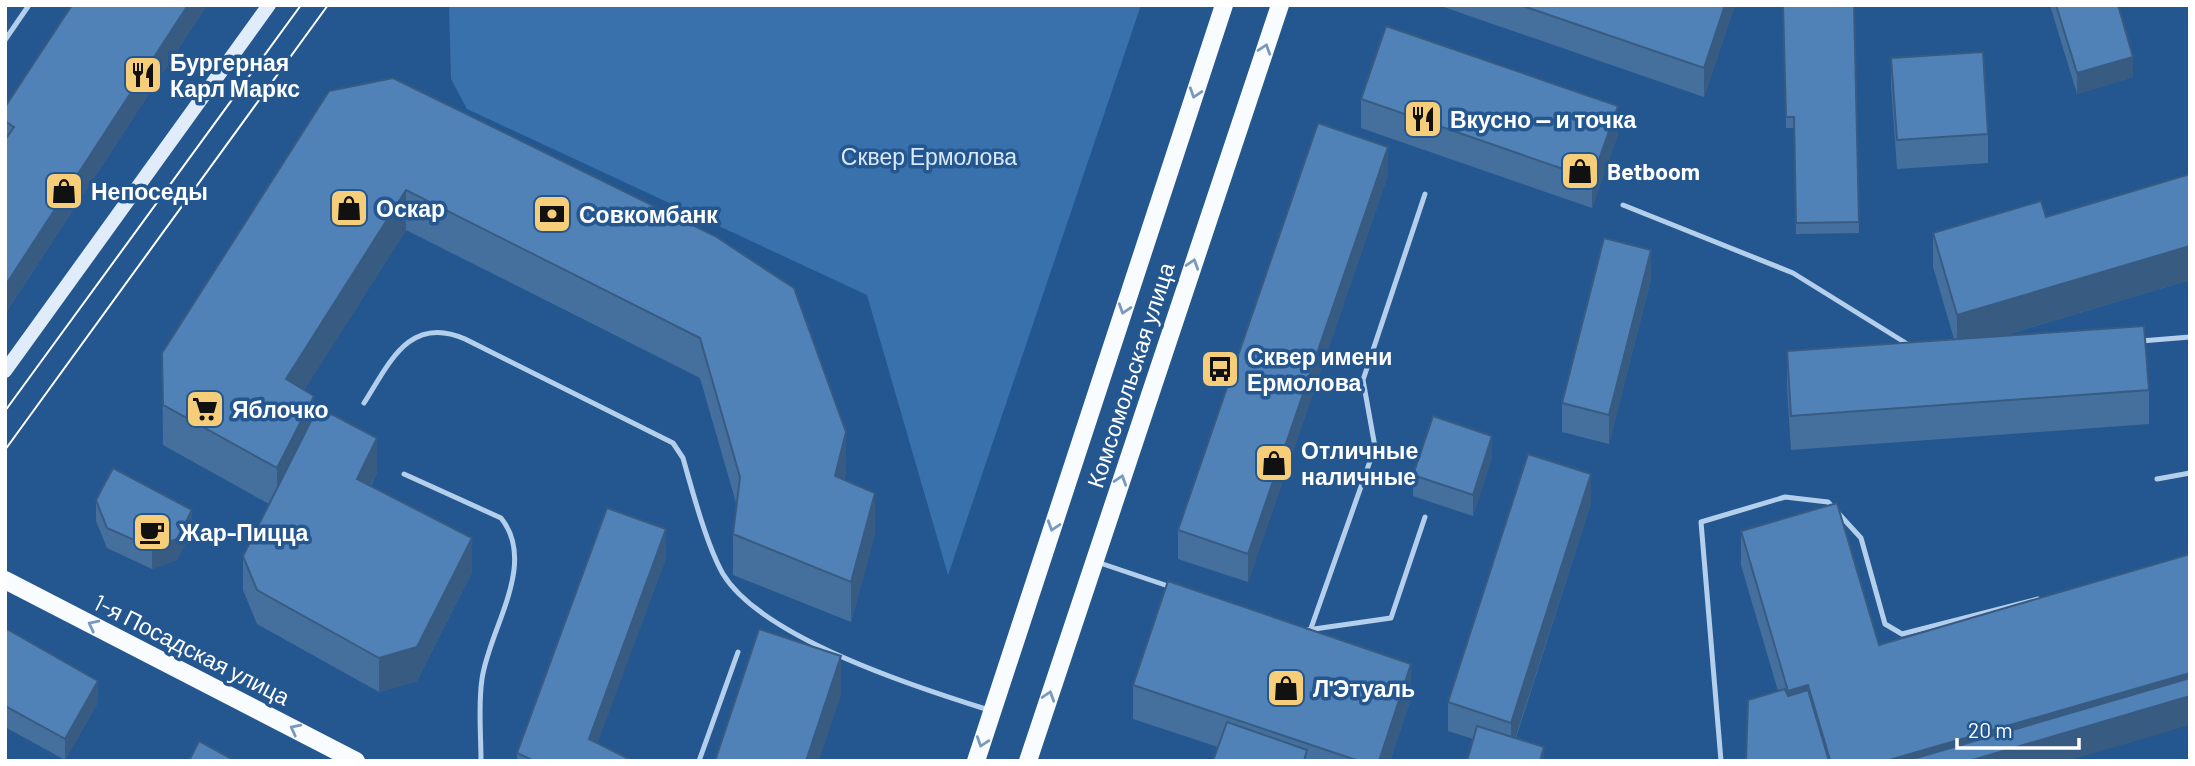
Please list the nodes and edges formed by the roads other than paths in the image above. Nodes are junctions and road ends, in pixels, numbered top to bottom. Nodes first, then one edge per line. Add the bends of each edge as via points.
1 (29, 5) edge
2 (269, 5) edge
3 (1224, 5) edge
4 (1280, 5) edge
5 (5, 40) edge
6 (1424, 194) dead end
7 (1622, 205) dead end
8 (2190, 337) edge
9 (2131, 342) edge
10 (1914, 348) edge
11 (5, 371) edge
12 (363, 403) dead end
13 (404, 474) dead end
14 (2190, 474) edge
15 (2157, 479) dead end
16 (1425, 517) dead end
17 (1094, 561) junction
18 (5, 580) edge
19 (1185, 591) edge
20 (2046, 597) edge
21 (1297, 626) edge
22 (1310, 631) junction
23 (738, 652) dead end
24 (992, 711) junction
25 (356, 761) edge
26 (481, 761) edge
27 (699, 761) edge
28 (976, 761) edge
29 (1028, 761) edge
30 (1721, 761) edge

1 - 5 lane
2 - 11 street
3 -> 24 main road, Комсомольская улица
17 -> 4 main road, Комсомольская улица
6 - 22 lane via 1363,380 1375,447
7 - 10 lane via 1793,273
8 - 9 lane
12 - 24 lane via 410,340 439,331 465,339 673,443 683,458 723,573 757,611 837,654
13 - 26 lane via 501,518 510,529 516,561 481,681
14 - 15 lane
16 - 22 lane via 1391,618
17 - 19 lane
29 -> 17 main road, Комсомольская улица
25 -> 18 main road, 1-я Посадская улица
20 - 30 lane via 1902,634 1885,624 1861,538 1828,502 1785,498 1701,522
21 - 22 lane
23 - 27 lane
24 -> 28 main road, Комсомольская улица

